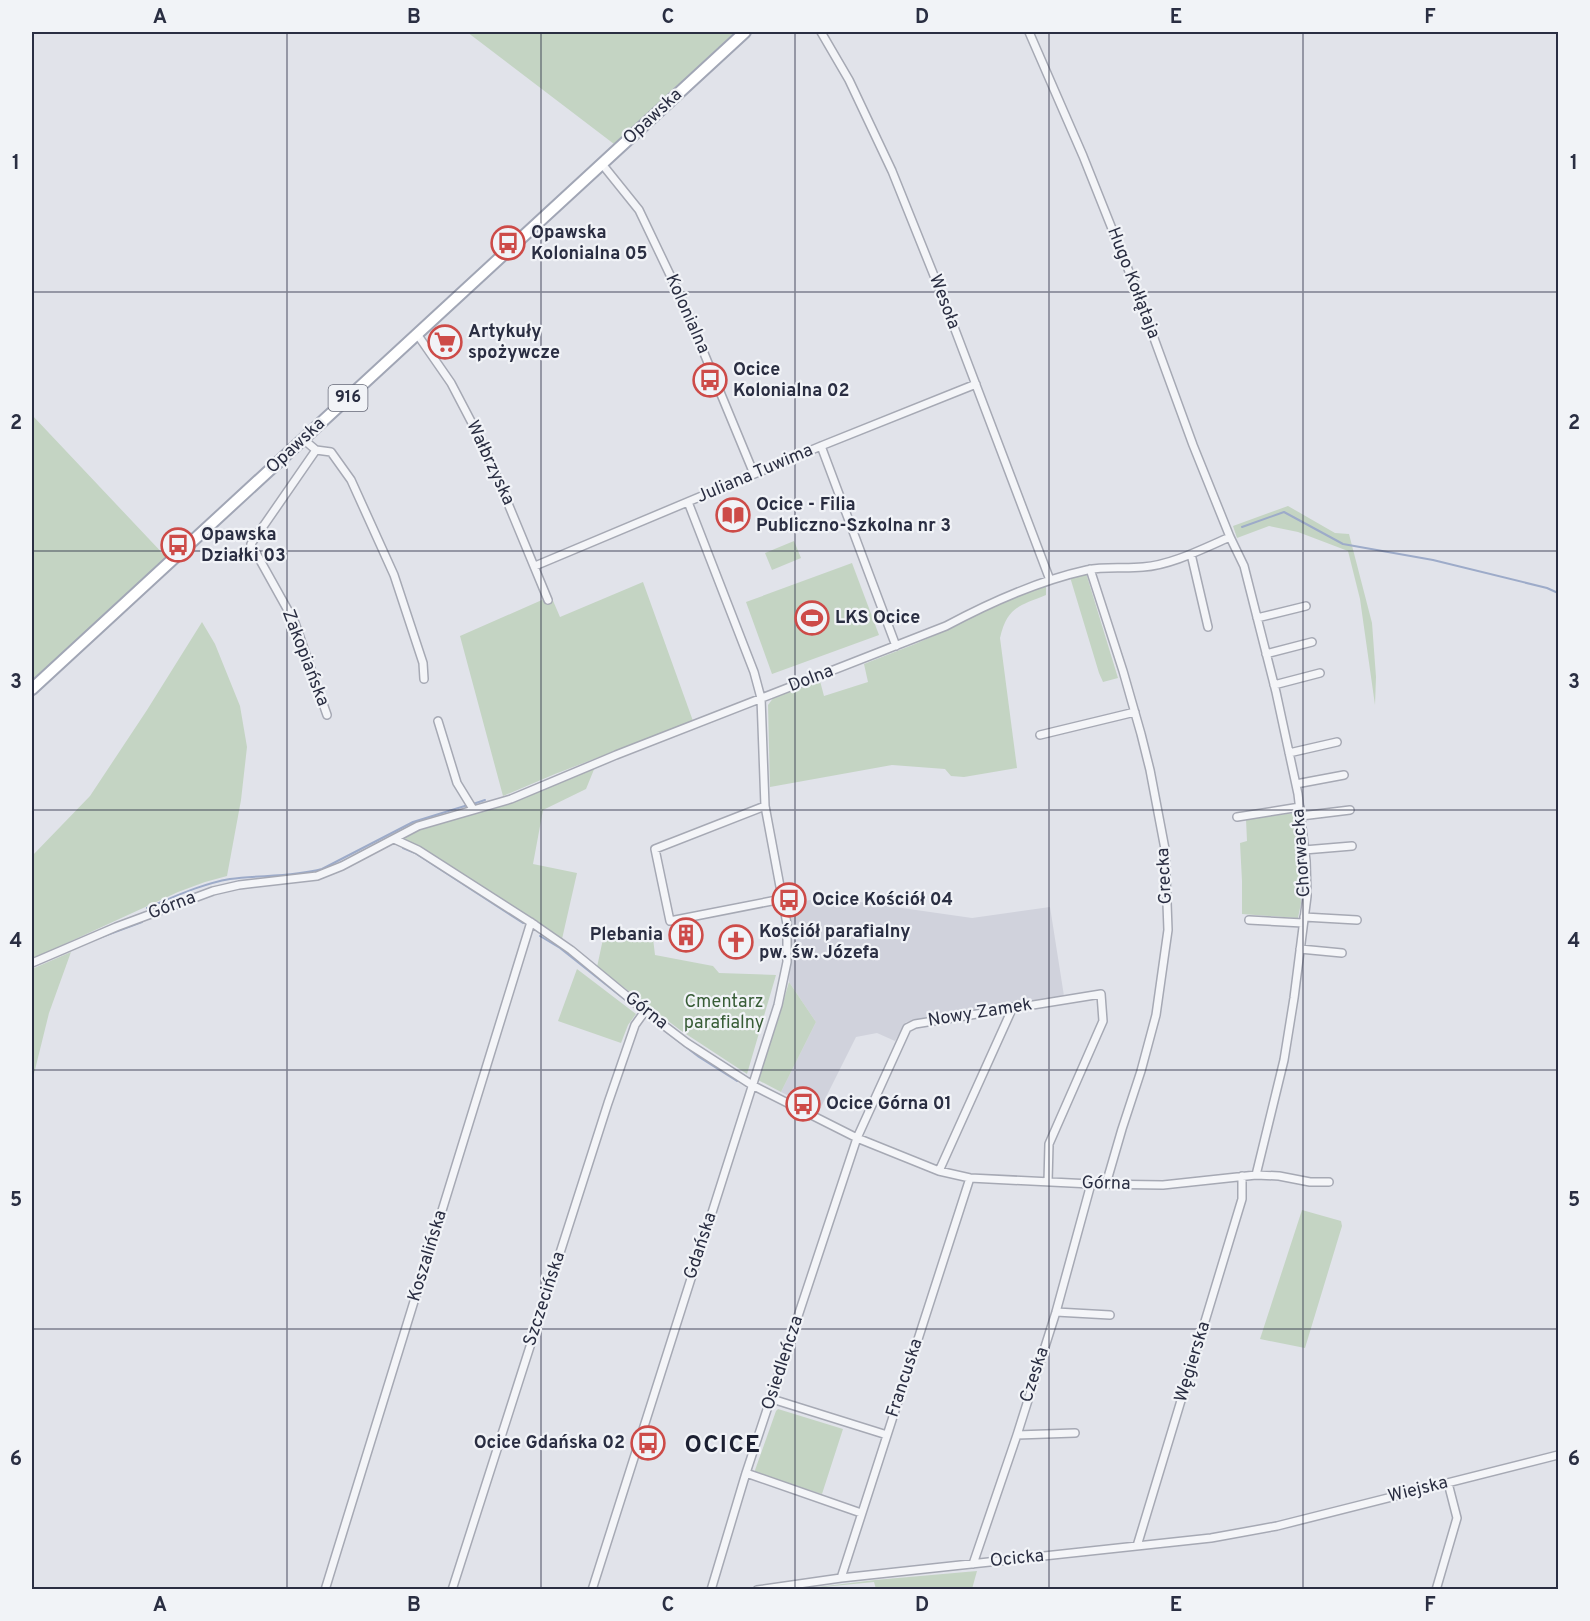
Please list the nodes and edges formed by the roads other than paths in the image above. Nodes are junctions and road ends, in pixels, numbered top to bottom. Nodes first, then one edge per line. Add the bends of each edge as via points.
1 (745, 32) edge
2 (821, 32) edge
3 (1029, 32) edge
4 (602, 164) junction
5 (417, 334) junction
6 (976, 384) junction
7 (303, 439) junction
8 (821, 446) junction
9 (316, 450) junction
10 (754, 474) junction
11 (688, 502) junction
12 (1230, 537) junction
13 (1191, 554) junction
14 (535, 566) junction
15 (1090, 569) junction
16 (1050, 580) junction
17 (548, 600) dead end
18 (1306, 606) dead end
19 (1257, 618) junction
20 (1208, 627) dead end
21 (1312, 642) dead end
22 (897, 646) junction
23 (1266, 654) junction
24 (1320, 673) dead end
25 (424, 679) dead end
26 (1275, 686) junction
27 (32, 689) edge
28 (761, 698) junction
29 (1135, 712) junction
30 (327, 715) dead end
31 (438, 721) dead end
32 (1040, 735) dead end
33 (1337, 742) dead end
34 (1289, 753) junction
35 (1344, 775) dead end
36 (1296, 784) junction
37 (765, 806) junction
38 (1300, 807) junction
39 (473, 809) junction
40 (1350, 810) dead end
41 (1301, 816) junction
42 (1237, 817) dead end
43 (394, 839) junction
44 (1352, 846) dead end
45 (1305, 850) junction
46 (782, 899) junction
47 (1248, 920) dead end
48 (1304, 920) junction
49 (1357, 920) dead end
50 (531, 922) junction
51 (1300, 949) junction
52 (1342, 953) dead end
53 (32, 963) edge
54 (1013, 1007) junction
55 (645, 1011) junction
56 (752, 1085) junction
57 (857, 1138) junction
58 (939, 1171) junction
59 (1256, 1175) junction
60 (1242, 1176) junction
61 (970, 1178) junction
62 (1048, 1182) junction
63 (1329, 1182) dead end
64 (1091, 1184) junction
65 (1106, 1184) junction
66 (1056, 1312) junction
67 (1110, 1316) dead end
68 (772, 1399) junction
69 (1075, 1432) dead end
70 (887, 1435) junction
71 (1017, 1435) junction
72 (1558, 1455) edge
73 (746, 1473) junction
74 (1448, 1483) junction
75 (861, 1513) junction
76 (1277, 1526) joint
77 (1137, 1546) junction
78 (973, 1564) junction
79 (841, 1578) junction
80 (325, 1590) edge
81 (452, 1590) edge
82 (591, 1590) edge
83 (711, 1590) edge
84 (757, 1590) edge
85 (1436, 1590) edge

1 - 4 main road, Opawska / 916
2 - 6 street, Wesoła via 849,80 892,171
3 - 12 street, Hugo Kołłątaja via 1091,176
4 - 5 main road, Opawska / 916
4 - 10 street, Kolonialna via 639,210 682,300
5 - 7 main road, Opawska / 916
5 - 14 street, Wałbrzyska via 451,383 485,448
6 - 8 street, Juliana Tuwima
6 - 16 street, Wesoła
7 - 9 street
7 - 27 main road, Opawska / 916
8 - 10 street, Juliana Tuwima
8 - 22 street
9 - 25 street via 331,452 351,480 394,575 423,663
9 - 30 street, Zakopiańska via 251,544 295,623
10 - 11 street, Juliana Tuwima
11 - 14 street, Juliana Tuwima
11 - 28 street, Gdańska
12 - 13 street, Dolna
12 - 19 street, Chorwacka via 1244,566
13 - 15 street, Dolna via 1145,567
13 - 20 street
14 - 17 street, Wałbrzyska
15 - 16 street, Dolna
15 - 29 street, Grecka
16 - 22 street, Dolna
18 - 19 street
19 - 23 street, Chorwacka
21 - 23 street
22 - 28 street, Dolna
23 - 26 street, Chorwacka
24 - 26 street
26 - 34 street, Chorwacka
28 - 37 street, Gdańska
28 - 39 street, Dolna via 511,799
29 - 32 street
29 - 65 street, Grecka via 1165,849 1168,930 1156,1015
31 - 39 street via 457,783
33 - 34 street
34 - 36 street, Chorwacka
35 - 36 street
36 - 38 street, Chorwacka
37 - 46 street, Gdańska
37 - 46 street via 655,849 670,921
38 - 41 street, Chorwacka
38 - 42 street
39 - 43 street, Dolna via 418,826
40 - 41 street
41 - 45 street, Chorwacka
43 - 50 street, Górna via 418,850
43 - 53 street, Górna via 317,876 213,891
44 - 45 street
45 - 48 street, Chorwacka
46 - 56 street, Gdańska via 787,924 787,962 778,1005
47 - 48 street
48 - 49 street
48 - 51 street, Chorwacka
50 - 55 street, Górna
50 - 80 street, Koszalińska
51 - 52 street
51 - 59 street, Chorwacka via 1284,1060
54 - 57 street, Nowy Zamek via 907,1028
54 - 58 street
54 - 62 street, Nowy Zamek via 1101,994 1103,1022 1049,1144
55 - 56 street, Górna
55 - 81 street, Szczecińska via 635,1025 608,1103
56 - 57 street, Górna
56 - 82 street, Gdańska
57 - 58 street, Górna
57 - 68 street, Osiedleńcza
58 - 61 street, Górna
59 - 60 street, Górna
59 - 63 street, Górna
60 - 65 street, Górna via 1162,1185
60 - 77 street, Węgierska via 1242,1198
61 - 62 street, Górna
61 - 70 street, Francuska
62 - 64 street, Górna
64 - 65 street, Górna
64 - 66 street, Czeska
66 - 67 street
66 - 71 street, Czeska
68 - 70 street
68 - 73 street, Osiedleńcza
69 - 71 street
70 - 75 street, Francuska
71 - 78 street, Czeska
72 - 74 street, Wiejska
73 - 75 street
73 - 83 street, Osiedleńcza
74 - 76 street, Wiejska
74 - 85 street via 1457,1518
75 - 79 street, Francuska
76 - 77 street, Ocicka
77 - 78 street, Ocicka
78 - 79 street, Ocicka
79 - 84 street, Ocicka

